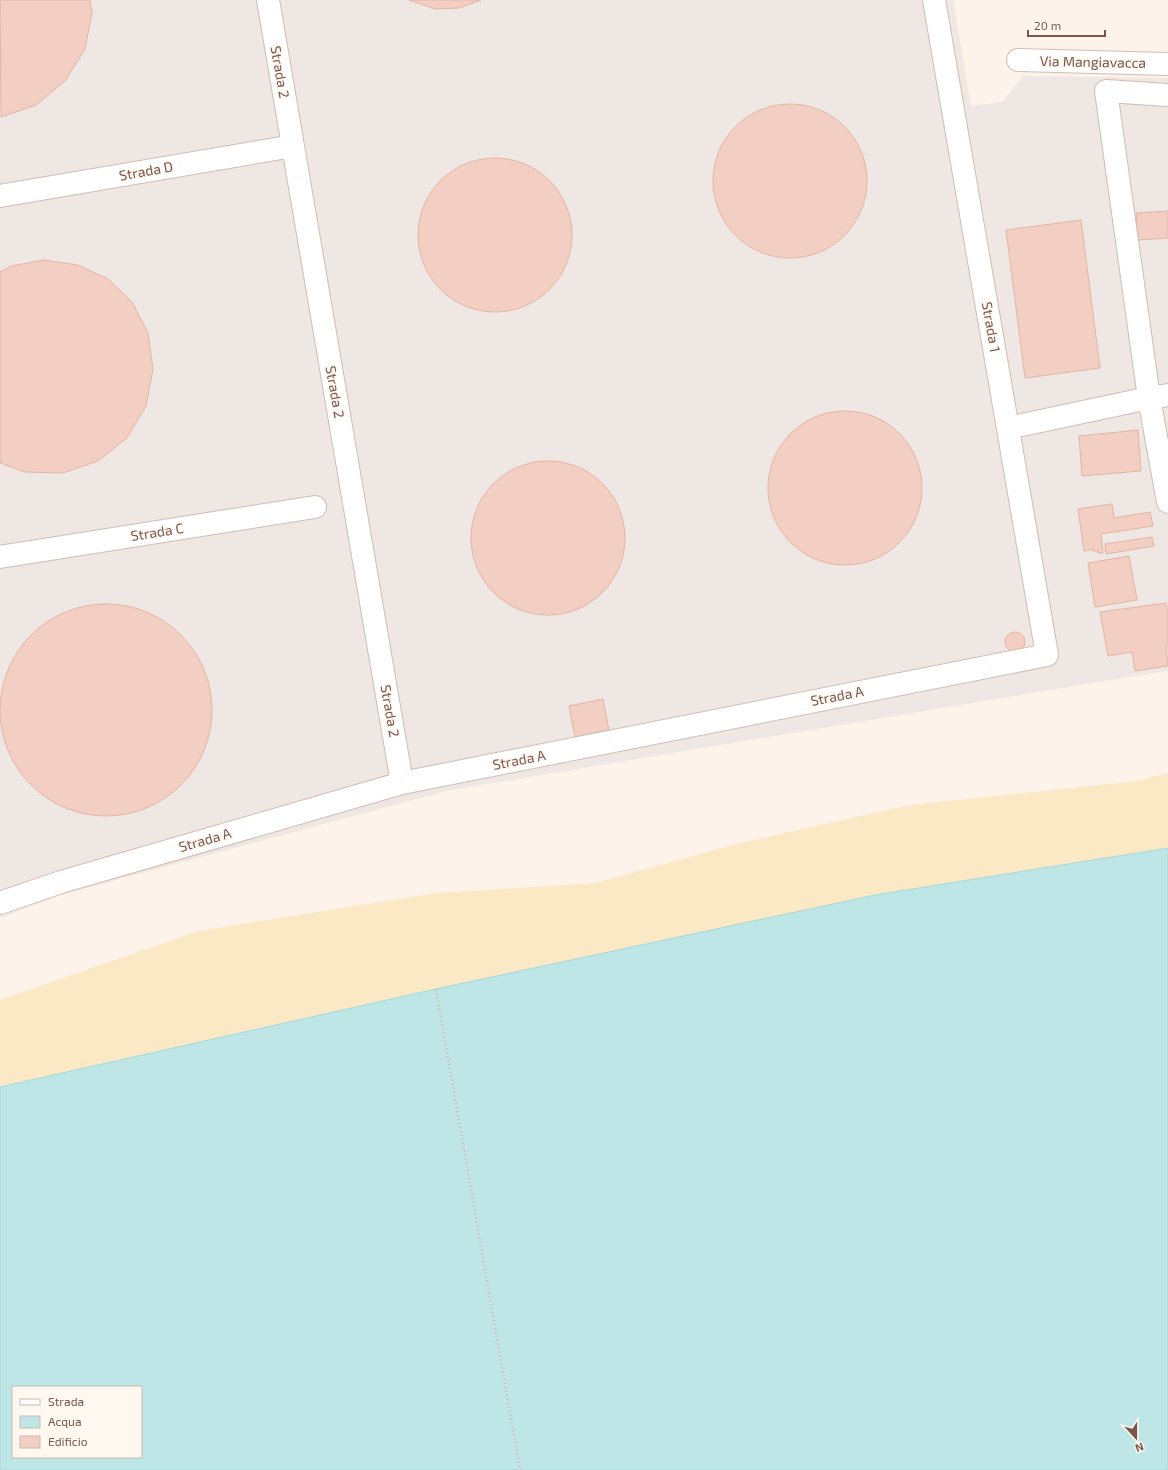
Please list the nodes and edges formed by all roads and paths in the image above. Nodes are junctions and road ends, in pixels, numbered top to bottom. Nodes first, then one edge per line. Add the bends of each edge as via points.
1 (268, 0) edge
2 (934, 0) edge
3 (1018, 60) dead end
4 (1168, 64) edge
5 (1168, 95) edge
6 (293, 146) junction
7 (0, 196) edge
8 (1158, 396) edge
9 (1008, 428) junction
10 (1168, 502) edge
11 (315, 507) dead end
12 (0, 557) edge
13 (1047, 655) joint
14 (402, 783) junction
15 (0, 903) edge
16 (436, 989) dead end
17 (520, 1470) edge

1 - 6 street, Strada 2
2 - 9 street, Strada 1
3 - 4 street, Via Mangiavacca
5 - 8 street via 1106,92
6 - 7 street, Strada D
6 - 14 street, Strada 2
8 - 9 street
8 - 10 street
9 - 13 street, Strada 1
11 - 12 street, Strada C
13 - 14 street, Strada A
14 - 15 street, Strada A via 61,882
16 - 17 path

